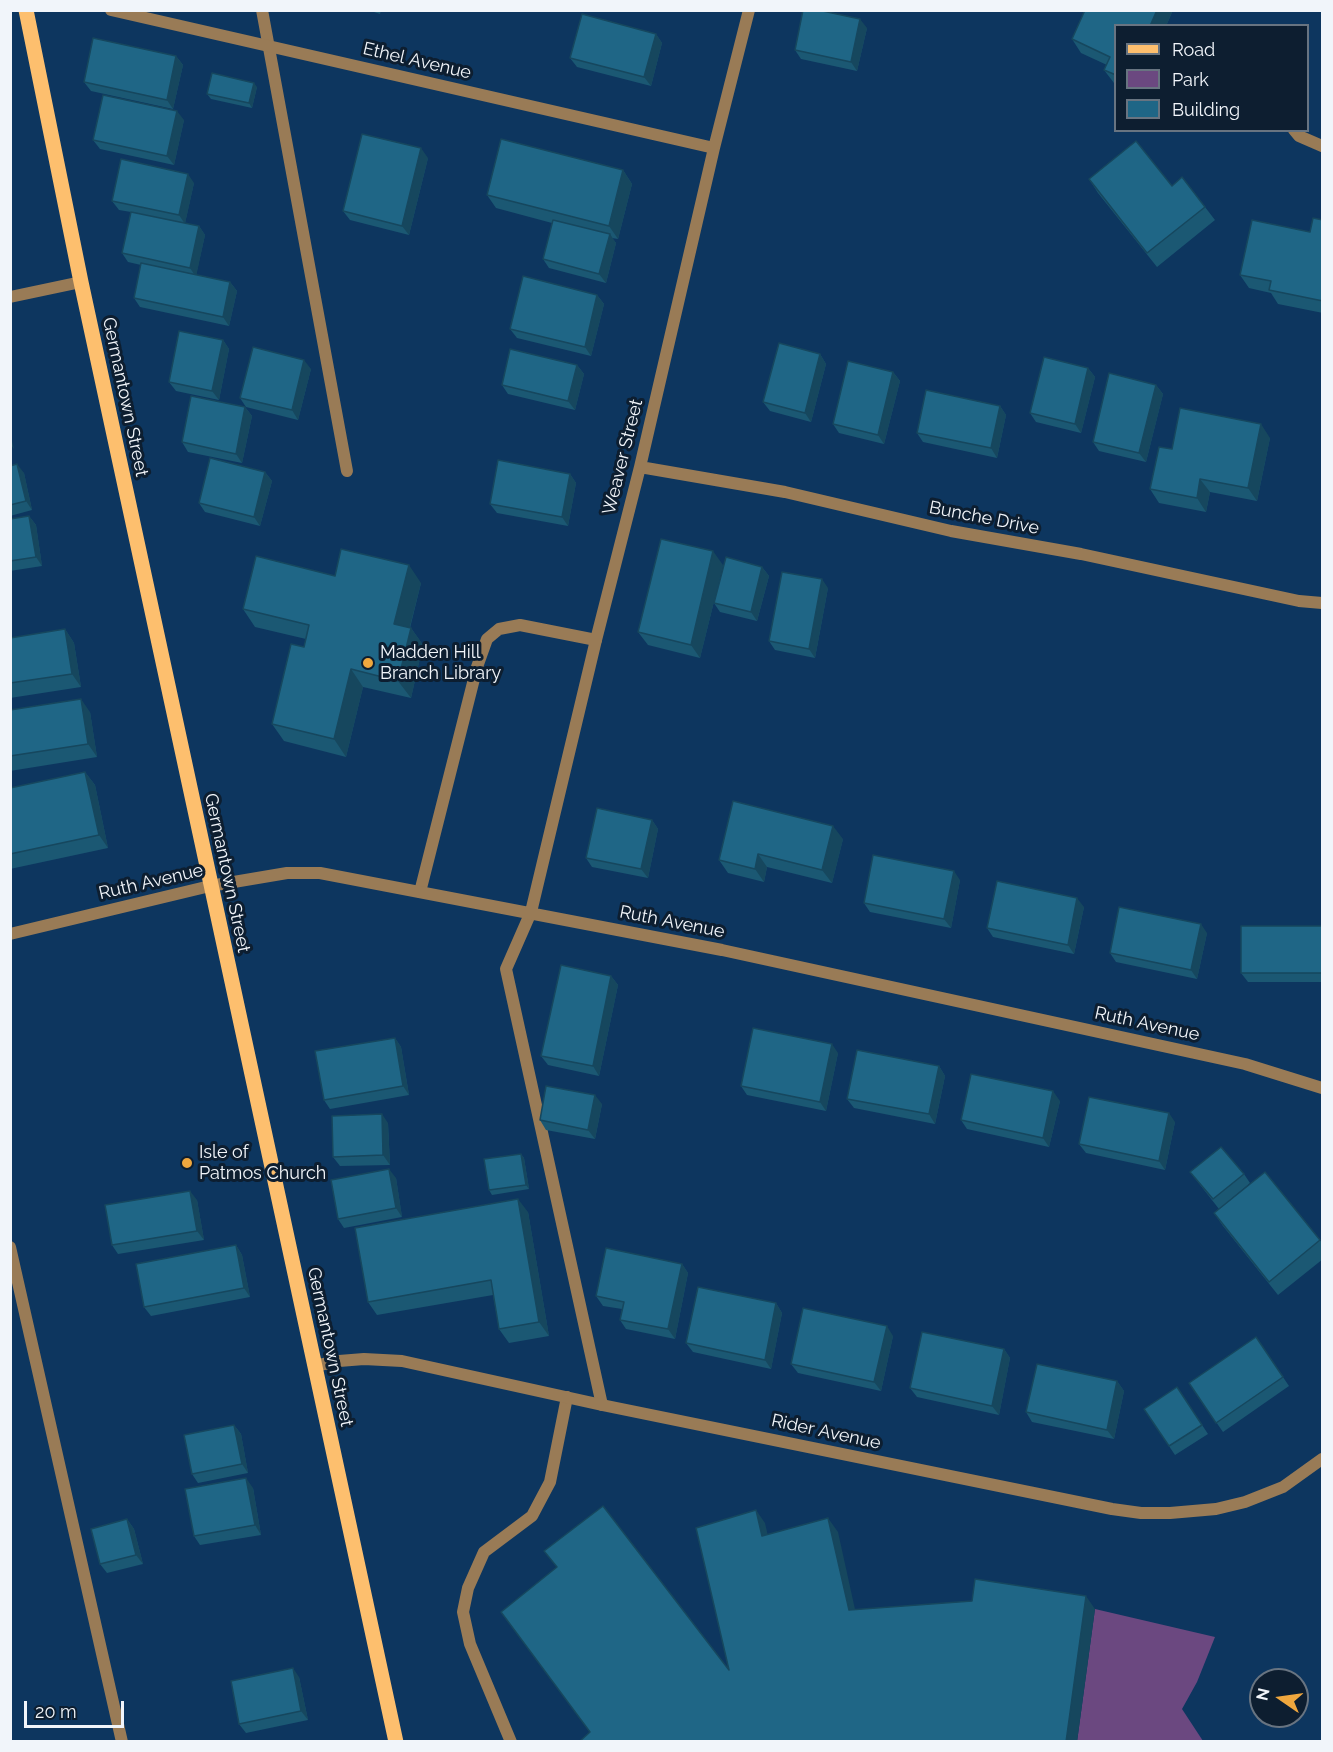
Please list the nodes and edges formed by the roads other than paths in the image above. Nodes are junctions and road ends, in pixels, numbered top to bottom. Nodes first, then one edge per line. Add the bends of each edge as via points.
1 (26, 10) edge
2 (111, 10) edge
3 (262, 10) edge
4 (749, 10) edge
5 (270, 46) junction
6 (1296, 132) edge
7 (1323, 146) edge
8 (714, 148) junction
9 (81, 282) junction
10 (10, 297) edge
11 (639, 467) junction
12 (347, 471) dead end
13 (1323, 603) edge
14 (596, 640) junction
15 (210, 886) junction
16 (420, 892) junction
17 (531, 912) junction
18 (10, 934) edge
19 (1323, 1076) edge
20 (1317, 1086) edge
21 (10, 1247) edge
22 (314, 1366) junction
23 (567, 1397) junction
24 (602, 1405) junction
25 (1323, 1459) edge
26 (122, 1742) edge
27 (396, 1742) edge
28 (511, 1742) edge

1 - 9 main road, Germantown Street
2 - 5 street, Ethel Avenue
3 - 5 street
4 - 8 street, Weaver Street
5 - 8 street, Ethel Avenue
5 - 12 street
6 - 7 street
8 - 11 street, Weaver Street
9 - 10 street
9 - 15 main road, Germantown Street
11 - 13 street, Bunche Drive via 785,492 951,531
11 - 14 street, Weaver Street
14 - 16 street via 520,625 499,629 487,639
14 - 17 street, Weaver Street
15 - 16 street, Ruth Avenue via 287,873 320,873
15 - 18 street, Ruth Avenue
15 - 22 main road, Germantown Street
16 - 17 street, Ruth Avenue
17 - 20 street, Ruth Avenue via 1245,1064
17 - 24 street, Weaver Street via 506,969
19 - 20 street
21 - 26 street
22 - 23 street, Rider Avenue via 364,1359 402,1361
22 - 27 main road, Germantown Street
23 - 24 street, Rider Avenue
23 - 28 street via 550,1482 532,1516 484,1552 468,1588 463,1612 470,1644
24 - 25 street, Rider Avenue via 1141,1512 1170,1514 1245,1502 1283,1487

